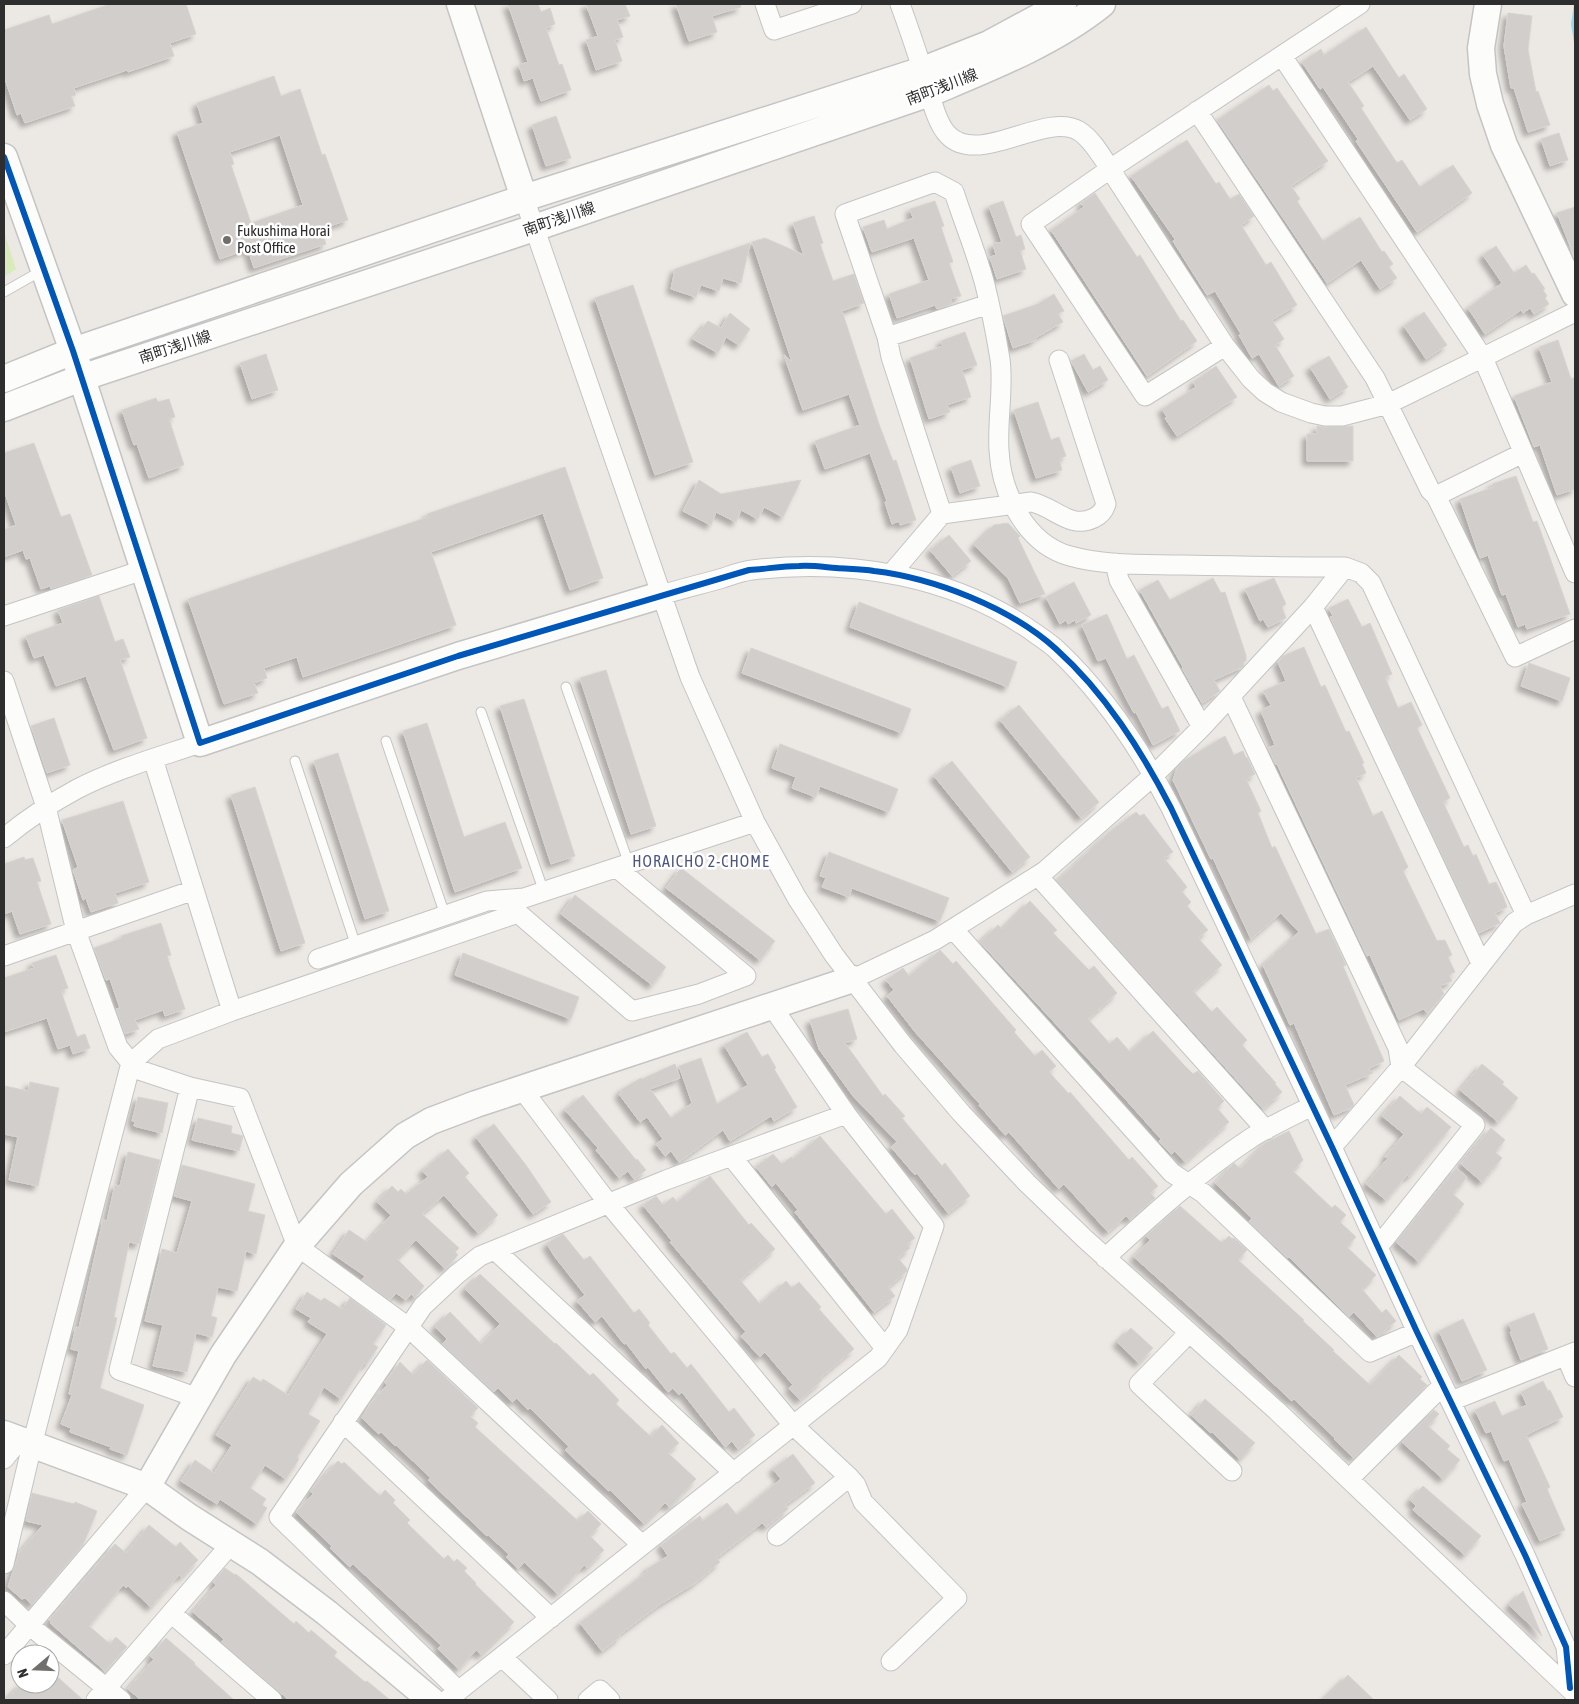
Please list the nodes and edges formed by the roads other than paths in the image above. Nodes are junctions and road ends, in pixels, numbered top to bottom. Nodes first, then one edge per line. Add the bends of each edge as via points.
1 (460, 4) edge
2 (765, 4) edge
3 (852, 4) edge
4 (900, 4) edge
5 (1063, 4) edge
6 (1102, 4) edge
7 (1360, 4) edge
8 (1488, 4) edge
9 (1282, 56) junction
10 (926, 82) junction
11 (1197, 111) junction
12 (4, 157) edge
13 (1110, 169) junction
14 (524, 198) junction
15 (534, 228) junction
16 (44, 270) junction
17 (4, 292) edge
18 (1575, 294) edge
19 (989, 304) junction
20 (1575, 312) edge
21 (887, 337) junction
22 (1225, 346) junction
23 (73, 351) junction
24 (1483, 358) junction
25 (1059, 360) dead end
26 (81, 378) junction
27 (4, 379) edge
28 (1388, 404) junction
29 (4, 408) edge
30 (1523, 453) junction
31 (1436, 496) junction
32 (1013, 504) junction
33 (942, 514) junction
34 (1115, 563) junction
35 (1344, 567) junction
36 (143, 570) junction
37 (1575, 573) edge
38 (891, 574) junction
39 (661, 595) junction
40 (1313, 607) junction
41 (4, 616) edge
42 (1575, 629) edge
43 (4, 681) edge
44 (566, 687) dead end
45 (1231, 697) junction
46 (481, 712) dead end
47 (1202, 727) junction
48 (386, 741) dead end
49 (200, 743) junction
50 (153, 759) junction
51 (295, 761) dead end
52 (1154, 775) junction
53 (46, 807) junction
54 (755, 822) junction
55 (4, 838) edge
56 (623, 866) junction
57 (1038, 876) junction
58 (194, 890) junction
59 (544, 892) junction
60 (1575, 894) edge
61 (516, 906) junction
62 (445, 915) junction
63 (1526, 915) junction
64 (953, 929) junction
65 (76, 931) junction
66 (356, 946) junction
67 (4, 956) edge
68 (318, 959) dead end
69 (1482, 963) junction
70 (852, 979) junction
71 (771, 1005) junction
72 (232, 1011) junction
73 (131, 1063) junction
74 (1401, 1067) junction
75 (190, 1087) junction
76 (522, 1089) junction
77 (1312, 1106) junction
78 (846, 1114) junction
79 (1266, 1130) junction
80 (1332, 1147) junction
81 (731, 1156) junction
82 (1189, 1183) junction
83 (608, 1203) junction
84 (297, 1246) junction
85 (1378, 1247) junction
86 (495, 1250) junction
87 (1105, 1258) junction
88 (408, 1327) junction
89 (1417, 1332) junction
90 (1189, 1333) junction
91 (885, 1348) junction
92 (1570, 1354) edge
93 (1575, 1377) edge
94 (1447, 1393) junction
95 (198, 1398) junction
96 (343, 1422) junction
97 (793, 1425) junction
98 (15, 1444) edge
99 (1232, 1471) dead end
100 (734, 1472) junction
101 (849, 1478) junction
102 (1349, 1479) junction
103 (147, 1487) junction
104 (777, 1536) dead end
105 (231, 1544) junction
106 (642, 1546) junction
107 (4, 1564) edge
108 (4, 1601) edge
109 (171, 1613) junction
110 (551, 1618) junction
111 (30, 1625) junction
112 (4, 1655) edge
113 (502, 1657) junction
114 (891, 1661) dead end
115 (1573, 1691) edge
116 (102, 1694) edge
117 (453, 1696) edge
118 (121, 1700) edge
119 (272, 1700) edge
120 (431, 1700) edge
121 (548, 1700) edge
122 (588, 1700) edge
123 (610, 1700) edge

1 - 14 street
2 - 3 street via 774,30
4 - 10 street
5 - 10 street, 南町浅川線
6 - 10 street, 南町浅川線 via 1081,21 993,67
7 - 9 street
8 - 18 street via 1481,48 1490,104 1504,145
9 - 11 street
9 - 24 street
10 - 13 street via 947,134 958,142 980,146 1052,128 1071,128 1084,135
10 - 14 street, 南町浅川線
10 - 15 street, 南町浅川線
11 - 13 street
11 - 28 street via 1375,378
12 - 16 street
13 - 22 street
13 - 22 street via 1031,224 1145,396
14 - 15 street
14 - 23 street, 南町浅川線
15 - 26 street, 南町浅川線
15 - 39 street
16 - 17 lane
16 - 23 street
19 - 21 street
19 - 21 street via 954,192 935,182 845,214
19 - 32 street via 1000,362 1000,457 1003,478
20 - 24 street
21 - 33 street
22 - 28 street via 1251,379 1266,392 1281,402 1311,413 1342,416
23 - 26 street
23 - 27 street, 南町浅川線
24 - 28 street
24 - 30 street
25 - 32 street via 1105,508 1095,518 1076,522 1036,503
26 - 29 street, 南町浅川線
26 - 36 street
28 - 31 street via 1430,490
30 - 31 street
30 - 37 street
31 - 42 street via 1515,657
32 - 33 street
32 - 34 street via 1024,523 1052,549 1069,556
33 - 38 street
34 - 35 street
34 - 47 street via 1120,580
35 - 40 street
35 - 63 street via 1361,573 1371,583
36 - 41 street
36 - 49 street
38 - 39 street via 800,566 750,570
38 - 52 street via 920,580 980,601 1019,621 1056,648 1116,716
39 - 49 street via 458,656
39 - 54 street via 690,677
40 - 45 street
40 - 69 street
43 - 53 street
44 - 56 lane
45 - 47 street
45 - 74 street via 1398,1048
46 - 59 lane
47 - 52 street
48 - 62 lane
49 - 50 street
50 - 53 street via 79,788
50 - 58 street
51 - 66 lane
52 - 57 street
52 - 77 street
53 - 55 street
53 - 65 street
54 - 56 street
54 - 70 street via 817,930
56 - 59 street
56 - 61 street via 746,976 699,994 632,1012
57 - 64 street
57 - 79 street
58 - 65 street
58 - 72 street
59 - 61 street via 524,898
60 - 63 street
61 - 62 street via 486,901
61 - 72 street
62 - 66 street
63 - 69 street via 1514,923
64 - 70 street
64 - 82 street via 1172,1173
65 - 67 street
65 - 73 street via 118,1047
66 - 68 street
69 - 74 street
70 - 71 street
70 - 87 street via 962,1114
71 - 76 street
71 - 78 street
72 - 73 street via 158,1039
73 - 75 street via 136,1069
73 - 98 street
74 - 80 street
74 - 85 street via 1475,1125
75 - 84 street via 240,1098
75 - 95 street via 119,1370
76 - 83 street
76 - 84 street via 431,1120 406,1136 351,1184
77 - 79 street
77 - 80 street
78 - 81 street
78 - 91 street via 934,1226 898,1330
79 - 82 street
80 - 85 street
81 - 83 street
81 - 91 street
82 - 87 street
82 - 89 street via 1370,1352
83 - 86 street
83 - 97 street
84 - 88 street
84 - 95 street via 223,1355
85 - 89 street
86 - 88 street via 480,1256 456,1275 423,1306
86 - 100 street
87 - 90 street
88 - 96 street
88 - 106 street
89 - 94 street
90 - 99 street via 1139,1384
90 - 102 street
91 - 97 street via 878,1358
92 - 93 street
92 - 94 street
94 - 102 street
94 - 115 street via 1566,1647
95 - 103 street
96 - 110 street
96 - 117 street via 279,1517
97 - 100 street
97 - 101 street
98 - 103 street
98 - 107 street
100 - 106 street
101 - 104 street
101 - 114 street via 856,1485 863,1502 957,1598
102 - 115 street
103 - 105 street
103 - 111 street
105 - 109 street
105 - 120 street via 327,1613
106 - 110 street
108 - 111 street
109 - 116 street
109 - 119 street
110 - 113 street
111 - 112 street
111 - 116 street
113 - 117 street
113 - 121 street
116 - 118 street
122 - 123 street via 600,1690

